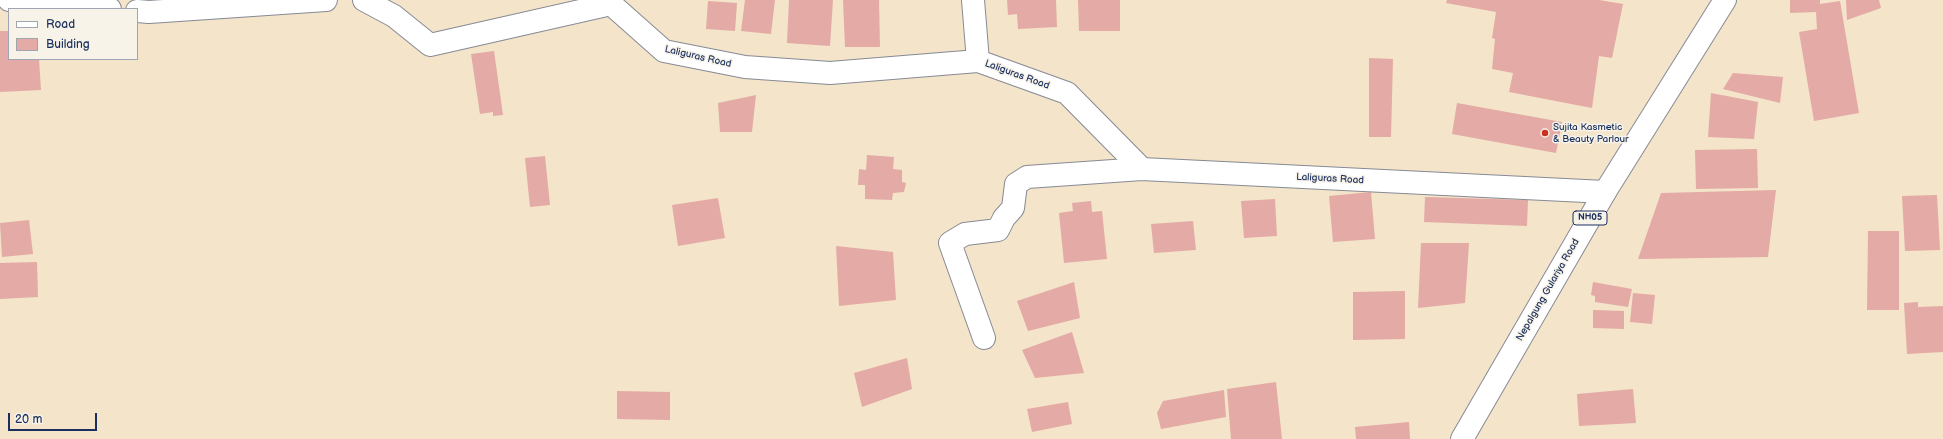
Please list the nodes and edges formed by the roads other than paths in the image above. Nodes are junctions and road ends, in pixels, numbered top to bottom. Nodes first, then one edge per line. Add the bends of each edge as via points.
1 (9, 0) edge
2 (326, 0) edge
3 (364, 0) edge
4 (973, 0) edge
5 (1725, 0) edge
6 (99, 8) edge
7 (138, 11) edge
8 (978, 61) junction
9 (1142, 170) junction
10 (1605, 192) junction
11 (984, 338) dead end
12 (1462, 439) edge

1 - 6 street
2 - 7 street
3 - 8 street, Laliguras Road via 394,16 430,45 611,4 664,51 745,67 830,72
4 - 8 street
5 - 10 street, Nepalgung Gulariya Road / NH05
8 - 9 street, Laliguras Road via 1067,93
9 - 10 street, Laliguras Road
9 - 11 street via 1027,177 1016,184 1013,208 998,230 965,234 950,243
10 - 12 street, Nepalgung Gulariya Road / NH05

